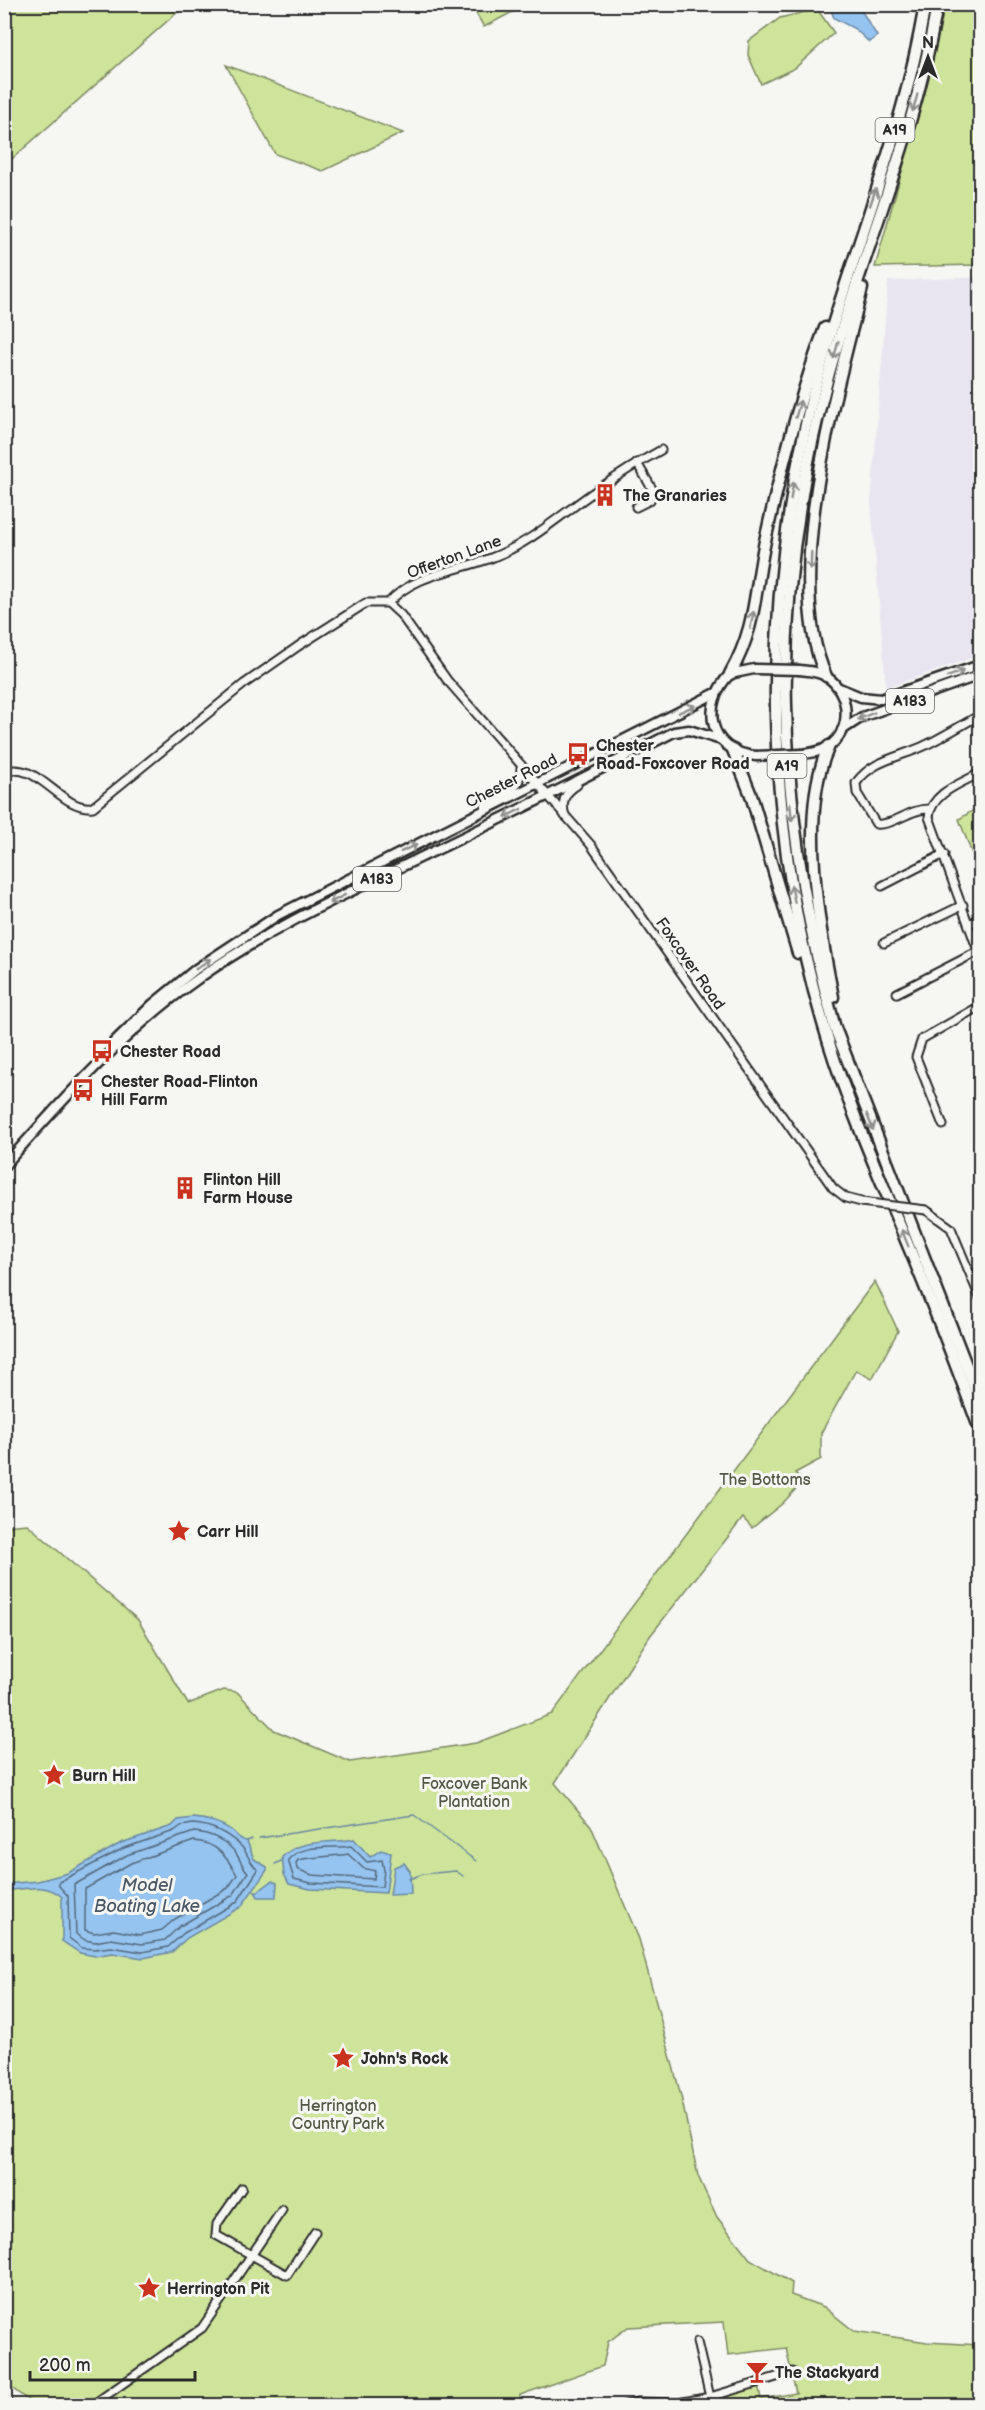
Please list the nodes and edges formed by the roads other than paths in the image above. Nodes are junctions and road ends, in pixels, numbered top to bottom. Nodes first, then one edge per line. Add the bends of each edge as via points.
1 (925, 4) edge
2 (937, 4) edge
3 (880, 214) junction
4 (854, 253) junction
5 (661, 450) dead end
6 (637, 464) junction
7 (636, 507) dead end
8 (388, 603) junction
9 (981, 665) edge
10 (730, 674) junction
11 (981, 675) edge
12 (826, 676) junction
13 (839, 688) junction
14 (714, 694) junction
15 (981, 715) edge
16 (842, 730) junction
17 (718, 738) junction
18 (829, 746) junction
19 (734, 750) junction
20 (607, 766) junction
21 (522, 768) junction
22 (4, 772) edge
23 (981, 773) edge
24 (537, 784) junction
25 (547, 797) junction
26 (930, 809) junction
27 (565, 816) junction
28 (458, 824) junction
29 (944, 854) junction
30 (882, 886) dead end
31 (963, 905) junction
32 (981, 920) edge
33 (970, 923) junction
34 (884, 943) dead end
35 (980, 954) edge
36 (897, 993) dead end
37 (981, 1006) edge
38 (830, 1047) junction
39 (855, 1084) junction
40 (70, 1092) junction
41 (943, 1125) dead end
42 (4, 1166) edge
43 (981, 1298) edge
44 (981, 1401) edge
45 (981, 1430) edge
46 (242, 2188) dead end
47 (282, 2210) dead end
48 (315, 2232) dead end
49 (252, 2254) junction
50 (697, 2342) dead end
51 (794, 2372) dead end
52 (710, 2397) junction
53 (4, 2401) edge
54 (679, 2404) edge
55 (12, 2406) edge
56 (91, 2406) edge
57 (622, 2406) edge
58 (703, 2406) edge

4 -> 1 highway, A19 via 908,86
2 -> 3 highway, A19 via 920,87
3 -> 12 highway via 819,475 810,559 811,610 815,648
3 -> 39 highway, A19 via 842,328 814,432 798,517 786,632 784,707 788,778 800,880 819,970
10 -> 4 highway via 752,627 764,545 807,376
38 -> 4 highway, A19 via 790,881 778,779 775,662 780,579 793,484 820,368
5 - 6 street
6 - 7 street via 654,492 650,500
6 - 8 street, Offerton Lane via 521,545 426,576
8 - 21 street, Foxcover Road
8 - 22 street via 366,603 300,645 244,684 93,807 77,806 23,770
13 -> 9 main road, A183 via 861,698 881,699
10 - 12 main road, bridge via 754,669 800,670
10 - 14 main road
11 -> 16 main road, A183 via 862,717
12 - 13 main road
13 - 16 main road via 846,711
14 - 17 main road
24 -> 14 main road, Chester Road / A183
15 - 26 street via 923,746 890,757 856,783 857,793 876,824 918,809
16 - 18 main road
17 - 19 main road
17 - 20 main road, Chester Road / A183 via 689,730 674,732
18 - 19 main road, bridge via 802,754 756,756
18 - 39 highway, A19 via 816,783 818,907 832,991
19 - 38 highway
20 - 25 main road, Chester Road / A183
20 - 27 street via 565,794
21 - 24 street, Foxcover Road
21 - 28 street via 516,789
23 - 26 street via 936,799
24 - 25 street, Foxcover Road
24 - 28 main road, Chester Road / A183
25 - 27 street, Foxcover Road
25 -> 40 main road, Chester Road / A183 via 245,948 158,1009
26 - 29 street via 933,831
27 - 43 street, Foxcover Road, bridge via 591,845 833,1188 846,1198 861,1202 934,1213 951,1228
40 -> 28 main road, Chester Road / A183 via 153,1004 243,936 328,888
29 - 30 street
29 - 31 street
31 - 33 street
31 - 34 street
32 - 33 street
33 - 35 street
35 - 36 street
37 - 41 street via 922,1039 917,1048 916,1057
45 -> 38 highway, A19
39 -> 44 highway, A19
40 - 42 main road, Chester Road / A183
46 - 49 street via 215,2229 216,2235
47 - 49 street
48 - 49 street via 287,2275
49 - 56 street via 202,2328
50 - 52 street
51 - 52 street
52 - 54 street
52 - 58 street
53 - 55 street
54 - 57 street via 637,2402

